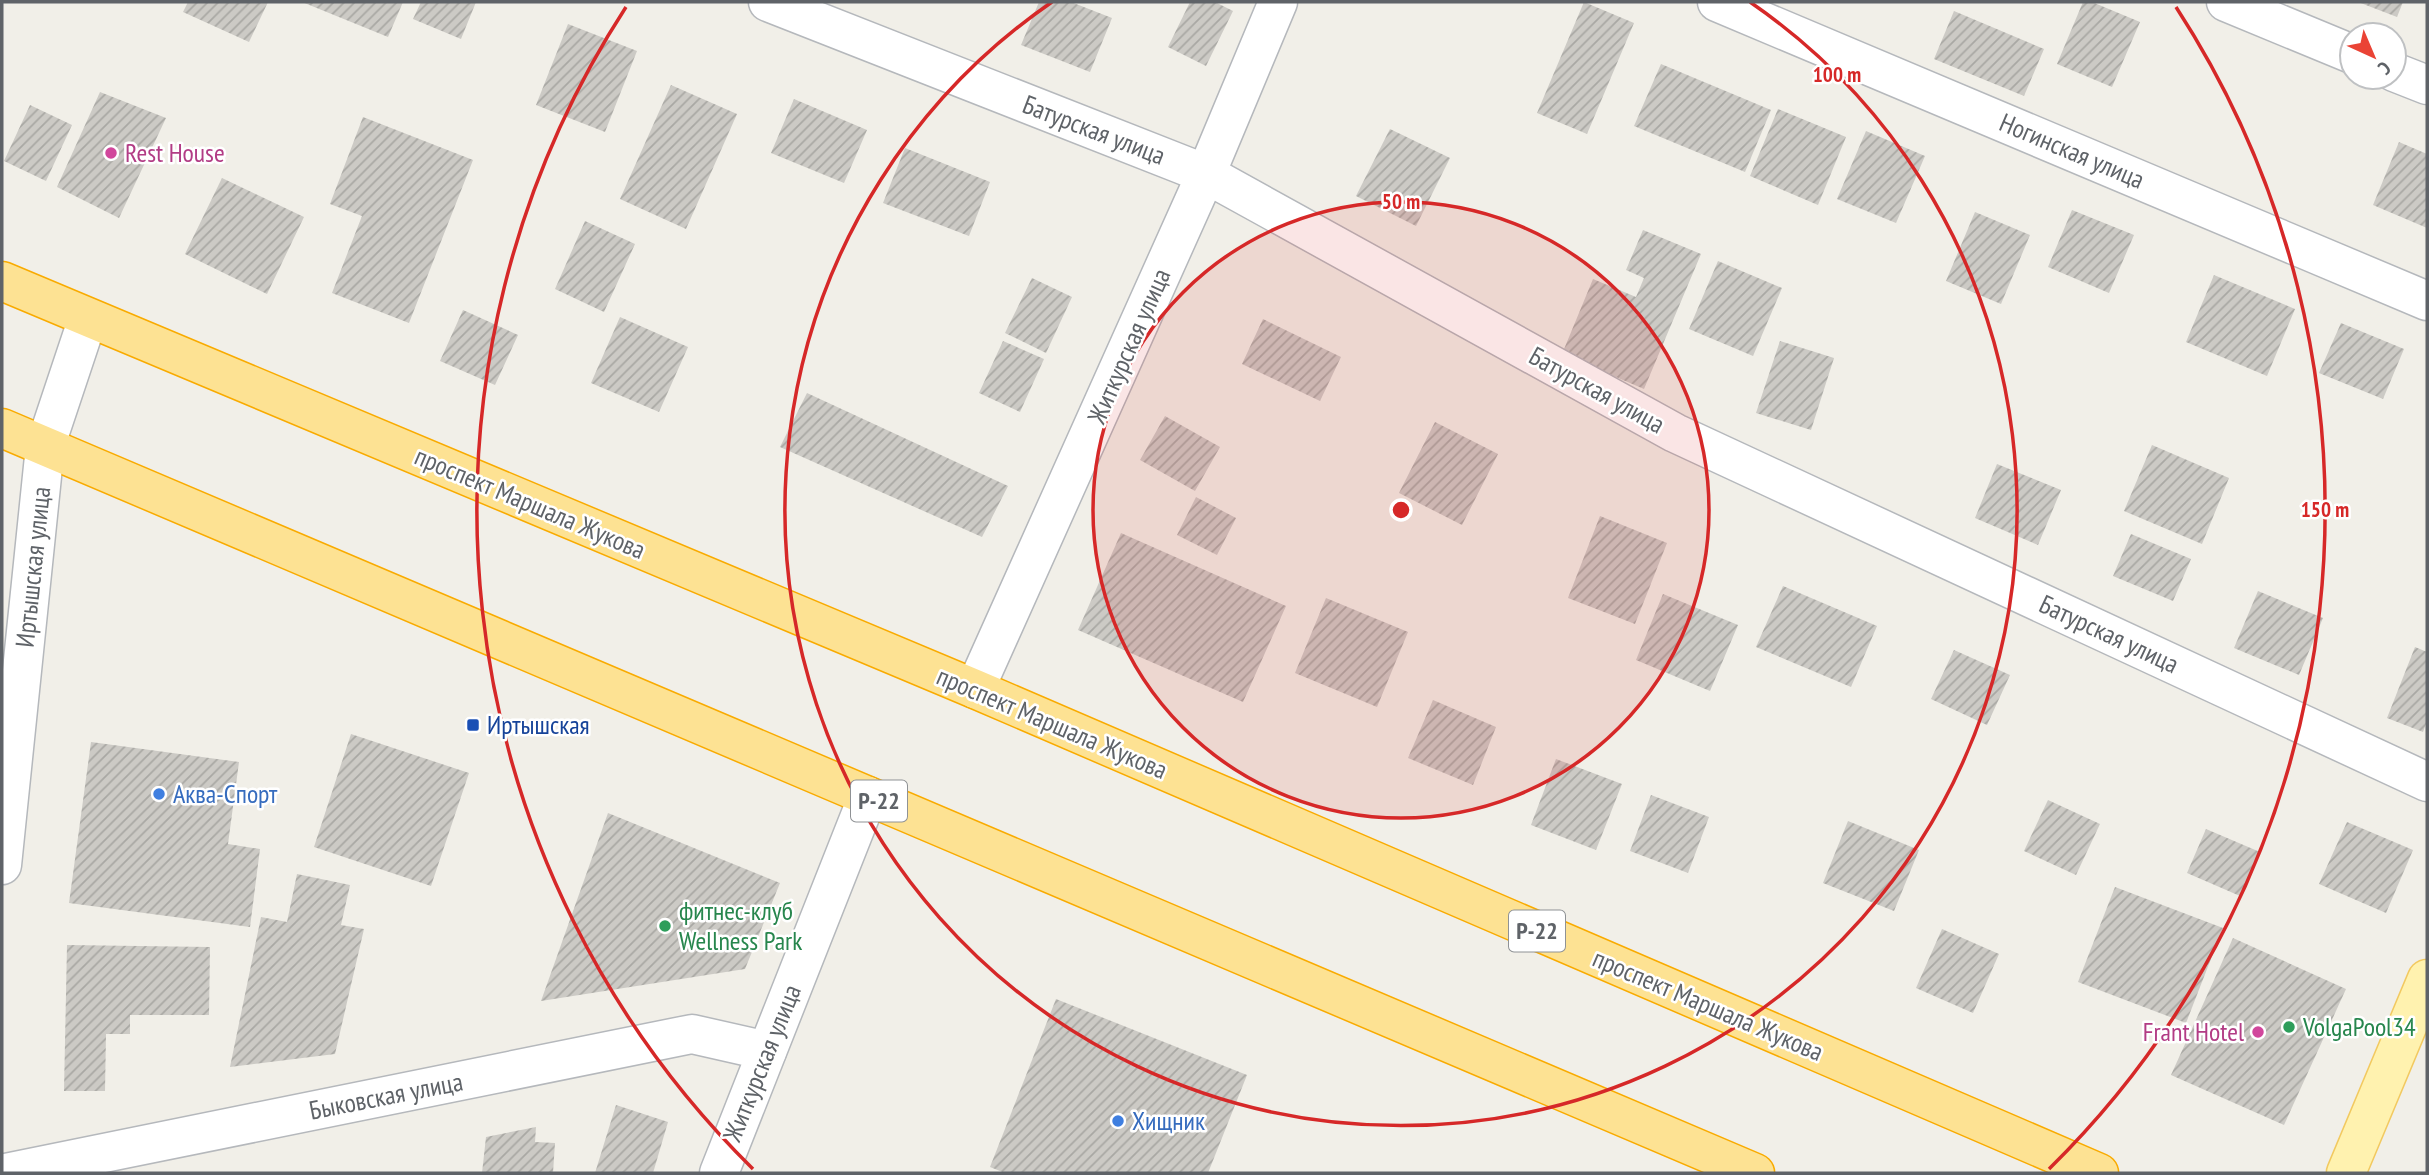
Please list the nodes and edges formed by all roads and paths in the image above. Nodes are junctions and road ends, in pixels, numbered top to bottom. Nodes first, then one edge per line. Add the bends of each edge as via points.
1 (768, 2) edge
2 (1278, 2) edge
3 (1717, 2) edge
4 (2226, 2) edge
5 (2338, 48) edge
6 (2408, 78) edge
7 (2427, 85) edge
8 (1206, 174) junction
9 (2, 281) edge
10 (2427, 301) edge
11 (88, 318) junction
12 (2, 428) edge
13 (45, 447) junction
14 (975, 689) junction
15 (2427, 782) edge
16 (867, 796) junction
17 (2, 865) edge
18 (2427, 979) edge
19 (767, 1051) junction
20 (5, 1173) edge
21 (719, 1173) edge
22 (1755, 1173) edge
23 (2099, 1173) edge
24 (2346, 1173) edge

1 - 8 street, Батурская улица
2 - 8 street, Житкурская улица
3 - 10 street, Ногинская улица
4 - 5 street
6 - 7 street
8 - 14 street, Житкурская улица
8 - 15 street, Батурская улица via 1675,433
9 - 11 highway, проспект Маршала Жукова / Р-22
11 - 13 street, Иртышская улица
11 - 14 highway, проспект Маршала Жукова / Р-22
12 - 13 highway, Р-22
13 - 16 highway, Р-22
13 - 17 street, Иртышская улица
14 - 23 highway, проспект Маршала Жукова / Р-22
16 - 19 street, Житкурская улица
16 - 22 highway, Р-22
18 - 24 main road
19 - 20 street, Быковская улица via 692,1034
19 - 21 street, Житкурская улица

